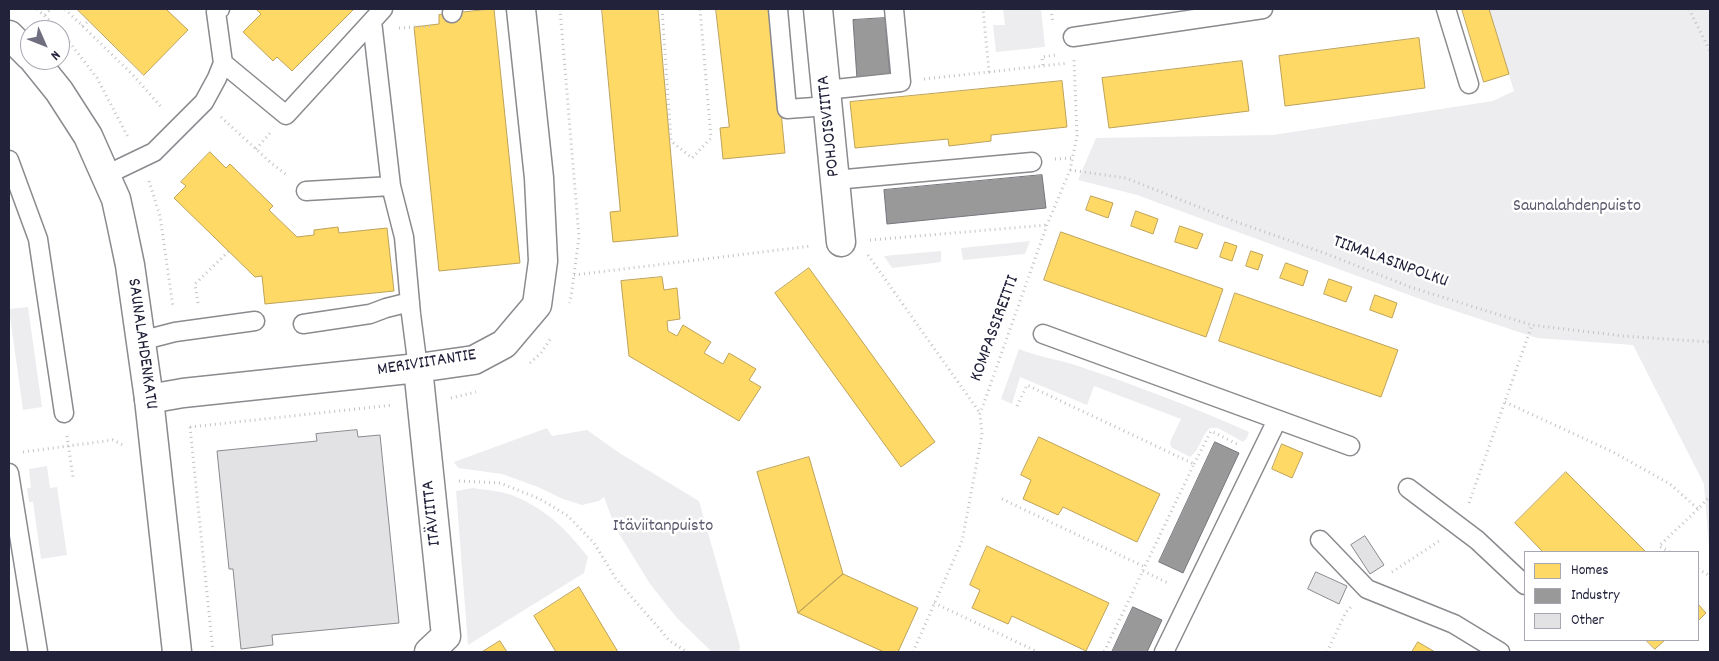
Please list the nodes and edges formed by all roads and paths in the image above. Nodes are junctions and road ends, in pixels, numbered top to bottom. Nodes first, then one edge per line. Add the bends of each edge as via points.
1 (37, 9) edge
2 (51, 9) edge
3 (64, 9) edge
4 (220, 9) edge
5 (521, 9) edge
6 (560, 9) edge
7 (662, 9) edge
8 (700, 9) edge
9 (778, 9) edge
10 (818, 9) edge
11 (894, 9) edge
12 (983, 9) edge
13 (1263, 9) edge
14 (1446, 9) edge
15 (1689, 9) edge
16 (45, 15) junction
17 (377, 15) edge
18 (50, 20) edge
19 (89, 20) dead end
20 (82, 26) junction
21 (9, 34) edge
22 (1073, 37) joint
23 (20, 46) edge
24 (1710, 51) edge
25 (1074, 62) junction
26 (223, 63) junction
27 (42, 70) edge
28 (990, 72) junction
29 (901, 82) junction
30 (1469, 84) dead end
31 (827, 98) junction
32 (179, 126) junction
33 (238, 132) dead end
34 (9, 160) edge
35 (270, 162) dead end
36 (1032, 162) dead end
37 (1070, 170) junction
38 (106, 174) junction
39 (835, 180) junction
40 (391, 186) junction
41 (306, 190) dead end
42 (852, 246) joint
43 (229, 251) dead end
44 (410, 302) junction
45 (568, 306) dead end
46 (255, 321) dead end
47 (303, 324) dead end
48 (1532, 325) junction
49 (201, 328) junction
50 (555, 331) dead end
51 (1043, 334) dead end
52 (140, 341) junction
53 (1710, 342) edge
54 (1520, 359) dead end
55 (528, 364) dead end
56 (418, 368) junction
57 (477, 391) dead end
58 (149, 399) junction
59 (1505, 402) dead end
60 (422, 405) junction
61 (1017, 406) dead end
62 (64, 412) joint
63 (980, 414) junction
64 (1277, 420) junction
65 (190, 427) dead end
66 (124, 437) dead end
67 (1350, 446) dead end
68 (69, 447) junction
69 (22, 452) dead end
70 (1260, 456) junction
71 (1194, 464) junction
72 (9, 473) edge
73 (73, 477) dead end
74 (456, 481) dead end
75 (1408, 488) dead end
76 (1710, 496) edge
77 (1002, 499) dead end
78 (1698, 509) junction
79 (1320, 540) dead end
80 (1668, 551) edge
81 (1145, 567) junction
82 (1699, 570) edge
83 (1710, 576) edge
84 (1524, 584) edge
85 (934, 603) junction
86 (38, 652) edge
87 (177, 652) edge
88 (429, 652) edge
89 (687, 652) edge
90 (913, 652) edge
91 (1038, 652) edge
92 (1104, 652) edge
93 (1164, 652) edge
94 (1500, 652) edge

1 - 16 path
2 - 16 path
3 - 20 path
4 - 26 lane via 216,12
5 - 56 street, MERIVIITANTIE via 539,178 543,261 537,305 504,344 474,360
6 - 45 path via 579,237 572,297
7 - 8 path via 671,141 692,158 711,138
9 - 31 lane via 787,109
10 - 31 street, POHJOISVIITTA
11 - 29 lane
12 - 28 path
13 - 22 lane
14 - 30 lane
15 - 24 path
16 - 18 path
17 - 26 lane via 286,115
17 - 40 lane
19 - 20 path
20 - 32 path
21 - 23 street
22 - 25 path, KOMPASSIREITTI
25 - 28 path
25 - 37 path, KOMPASSIREITTI via 1077,136
26 - 32 lane via 204,102
27 - 38 street, SAUNALAHDENKATU via 88,136
28 - 29 path
29 - 31 lane
31 - 39 street, POHJOISVIITTA
32 - 38 lane via 154,152
33 - 35 path
34 - 62 lane via 38,239
36 - 39 lane
37 - 48 path, TIIMALASINPOLKU via 1126,178 1410,287
37 - 63 path, KOMPASSIREITTI
38 - 52 street, SAUNALAHDENKATU via 116,199 130,265
39 - 42 street, POHJOISVIITTA
40 - 41 lane
40 - 44 lane via 404,237
42 - 63 path
43 - 49 path via 195,284
44 - 47 lane via 370,314
44 - 56 lane
46 - 49 lane
48 - 53 path, TIIMALASINPOLKU
48 - 54 path
49 - 52 lane
50 - 55 path via 541,353
51 - 64 lane
52 - 58 street, SAUNALAHDENKATU
56 - 58 street, MERIVIITANTIE
56 - 60 street, ITÄVIITTA
57 - 60 path
58 - 87 street, SAUNALAHDENKATU
59 - 78 path via 1613,452 1670,484
60 - 65 path via 383,405
60 - 88 street, ITÄVIITTA via 446,636
61 - 71 path via 1027,385
62 - 68 path
63 - 85 path, KOMPASSIREITTI via 982,435 962,541
64 - 67 lane
64 - 70 lane
66 - 68 path via 125,446 113,440
68 - 69 path
68 - 73 path
70 - 71 path via 1211,431
70 - 93 lane
71 - 81 path
72 - 86 lane
74 - 89 path via 500,483 540,499 568,516 594,543 616,579 670,641
75 - 84 lane via 1477,540
76 - 78 path
77 - 81 path
78 - 80 path via 1660,546
79 - 94 lane via 1367,589 1454,624
81 - 92 path
82 - 83 path
85 - 90 path, KOMPASSIREITTI
85 - 91 path

